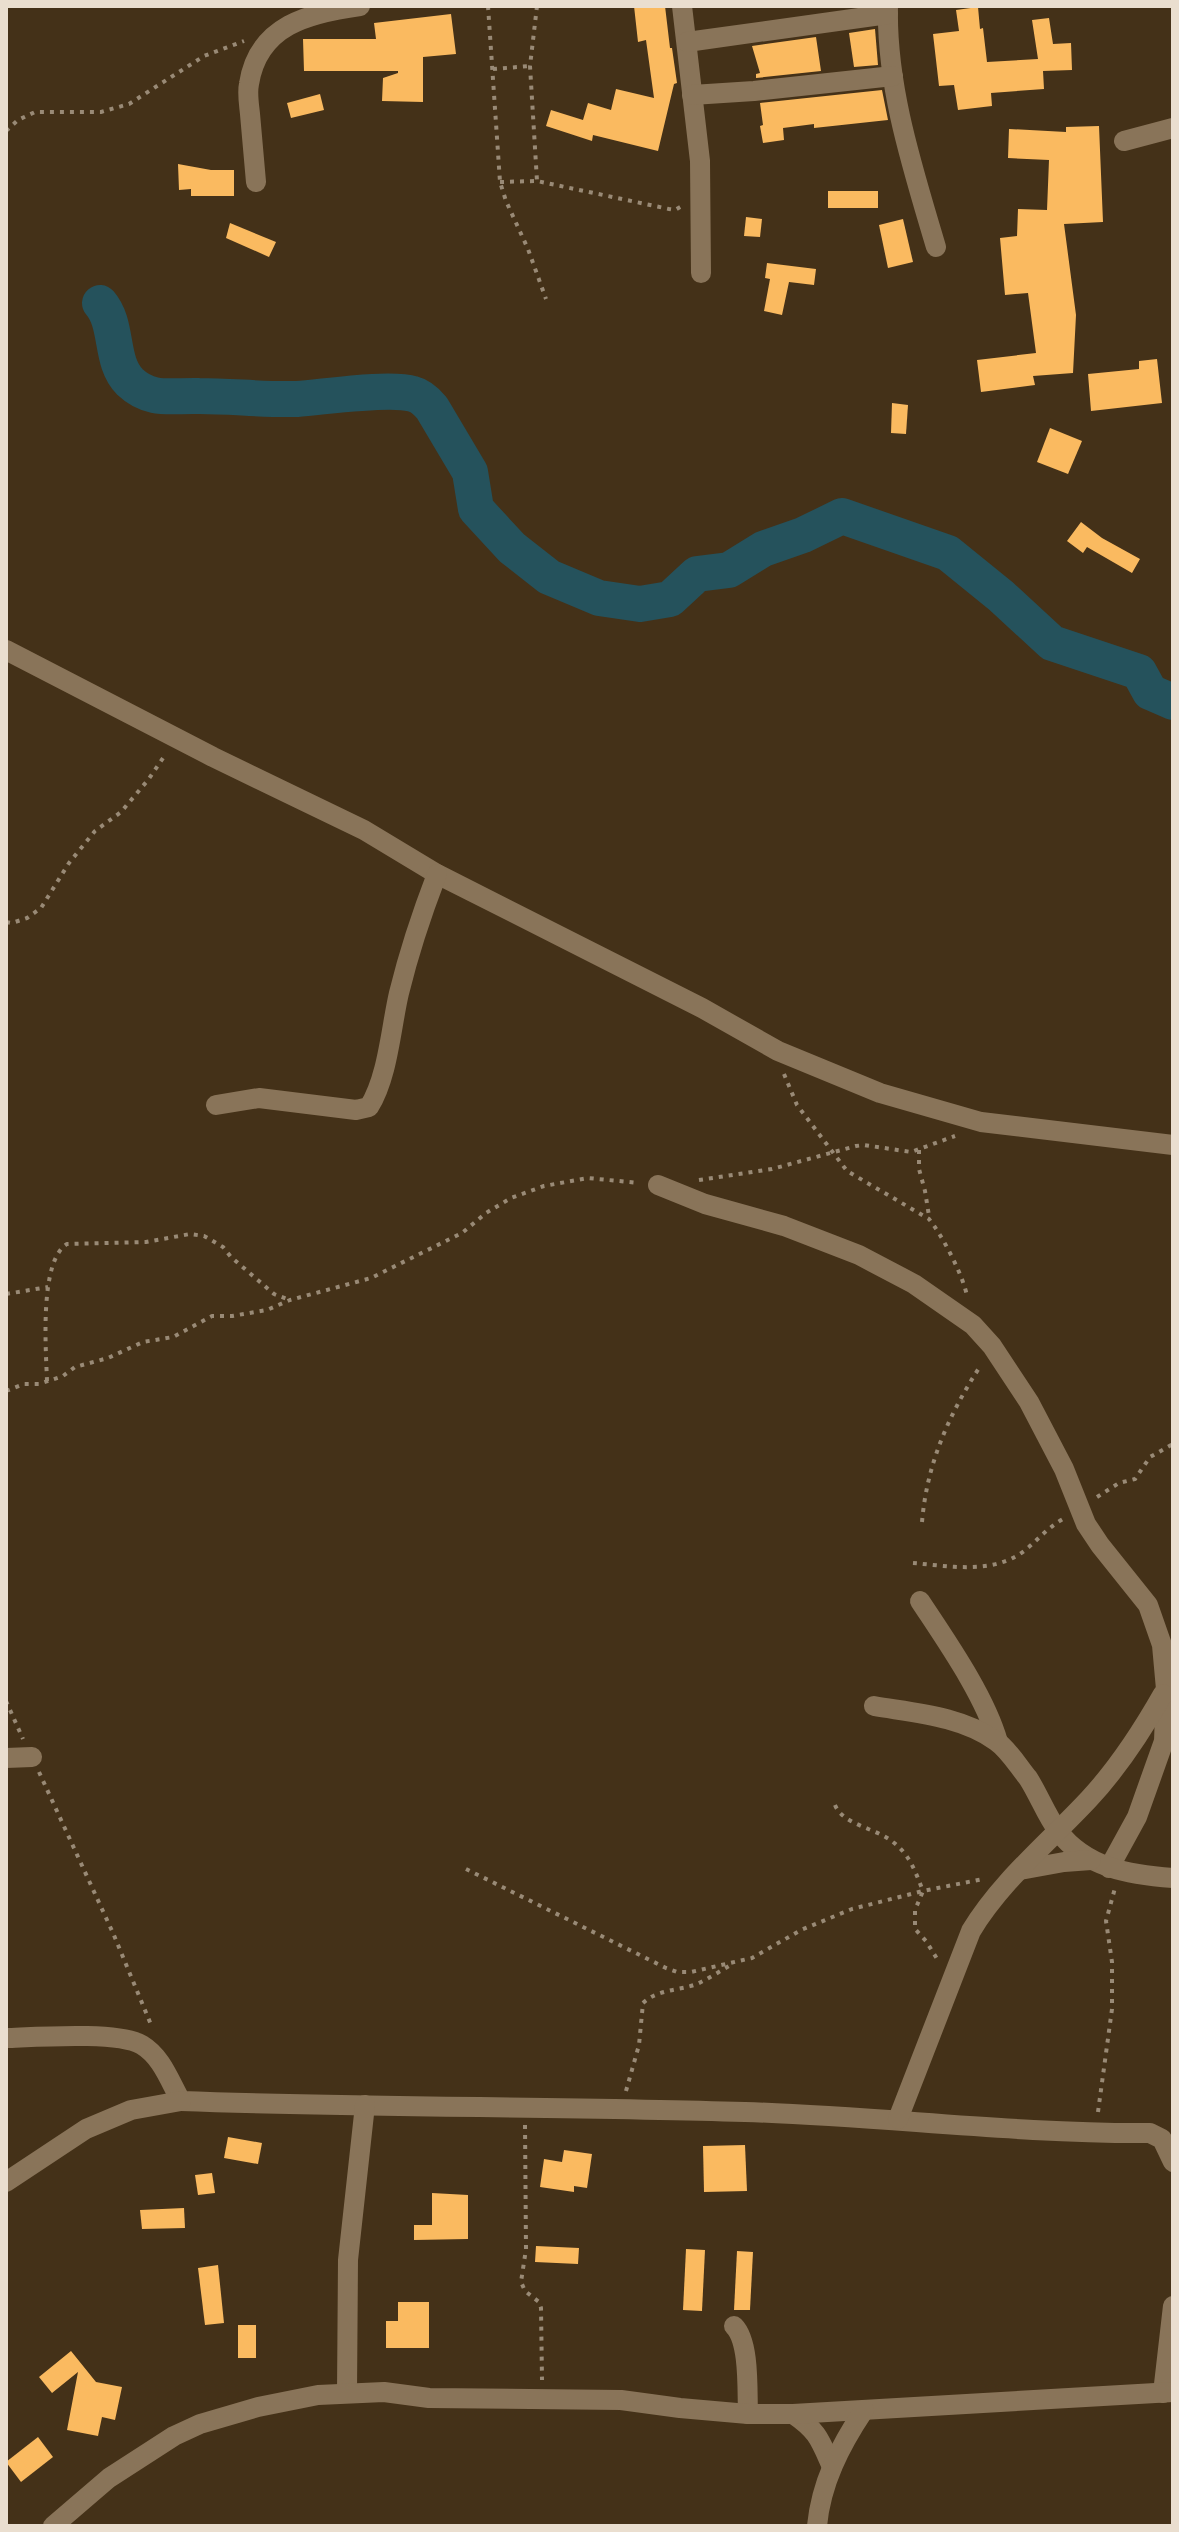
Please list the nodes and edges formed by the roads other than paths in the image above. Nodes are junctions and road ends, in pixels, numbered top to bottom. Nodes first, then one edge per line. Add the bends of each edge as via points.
1 (360, 6) edge
2 (682, 6) edge
3 (888, 10) edge
4 (687, 42) junction
5 (893, 76) junction
6 (692, 95) junction
7 (1173, 128) edge
8 (1124, 141) dead end
9 (256, 182) dead end
10 (936, 247) dead end
11 (701, 273) dead end
12 (6, 650) edge
13 (437, 874) junction
14 (216, 1105) dead end
15 (1173, 1145) edge
16 (658, 1185) road end
17 (920, 1601) dead end
18 (1168, 1639) edge
19 (1166, 1689) junction
20 (874, 1706) dead end
21 (998, 1742) junction
22 (32, 1757) road end
23 (6, 1758) edge
24 (1057, 1831) junction
25 (1107, 1866) junction
26 (1020, 1870) junction
27 (1173, 1878) edge
28 (6, 2038) edge
29 (181, 2101) junction
30 (365, 2105) junction
31 (898, 2119) junction
32 (1173, 2162) edge
33 (6, 2182) edge
34 (1173, 2306) edge
35 (734, 2326) dead end
36 (347, 2393) junction
37 (1168, 2393) edge
38 (864, 2410) junction
39 (748, 2414) junction
40 (793, 2414) junction
41 (832, 2467) junction
42 (53, 2526) edge
43 (817, 2526) edge

1 - 9 street via 290,23 254,62 248,87
2 - 4 street
3 - 4 street
3 - 5 street
4 - 6 street
5 - 6 street
5 - 10 street
6 - 11 street via 700,161
7 - 8 street
12 - 13 street via 364,830
13 - 14 street via 417,925 369,1107 356,1110 259,1098
13 - 15 street via 778,1051 880,1093 981,1122
16 - 18 street via 859,1255 914,1284 973,1325 1029,1402 1100,1545
17 - 21 street via 964,1671
18 - 19 street
19 - 24 street via 1107,1777
19 - 25 street via 1164,1741 1137,1817
20 - 21 street via 949,1720
21 - 24 street via 1033,1786
22 - 23 street
24 - 25 street via 1076,1850
24 - 26 street
25 - 26 street via 1064,1862
25 - 27 street
26 - 31 street via 984,1908 971,1931
28 - 29 street via 121,2038 142,2045 158,2060
29 - 30 street
29 - 33 street via 131,2110 86,2129
30 - 31 street
30 - 36 street via 348,2260
31 - 32 street via 1047,2132 1150,2133 1162,2139
34 - 37 street
35 - 39 street via 744,2351
36 - 39 street via 621,2400
36 - 42 street via 258,2407 200,2424 109,2478
37 - 38 street
38 - 40 street
38 - 41 street
39 - 40 street
40 - 41 street via 811,2426
41 - 43 street

